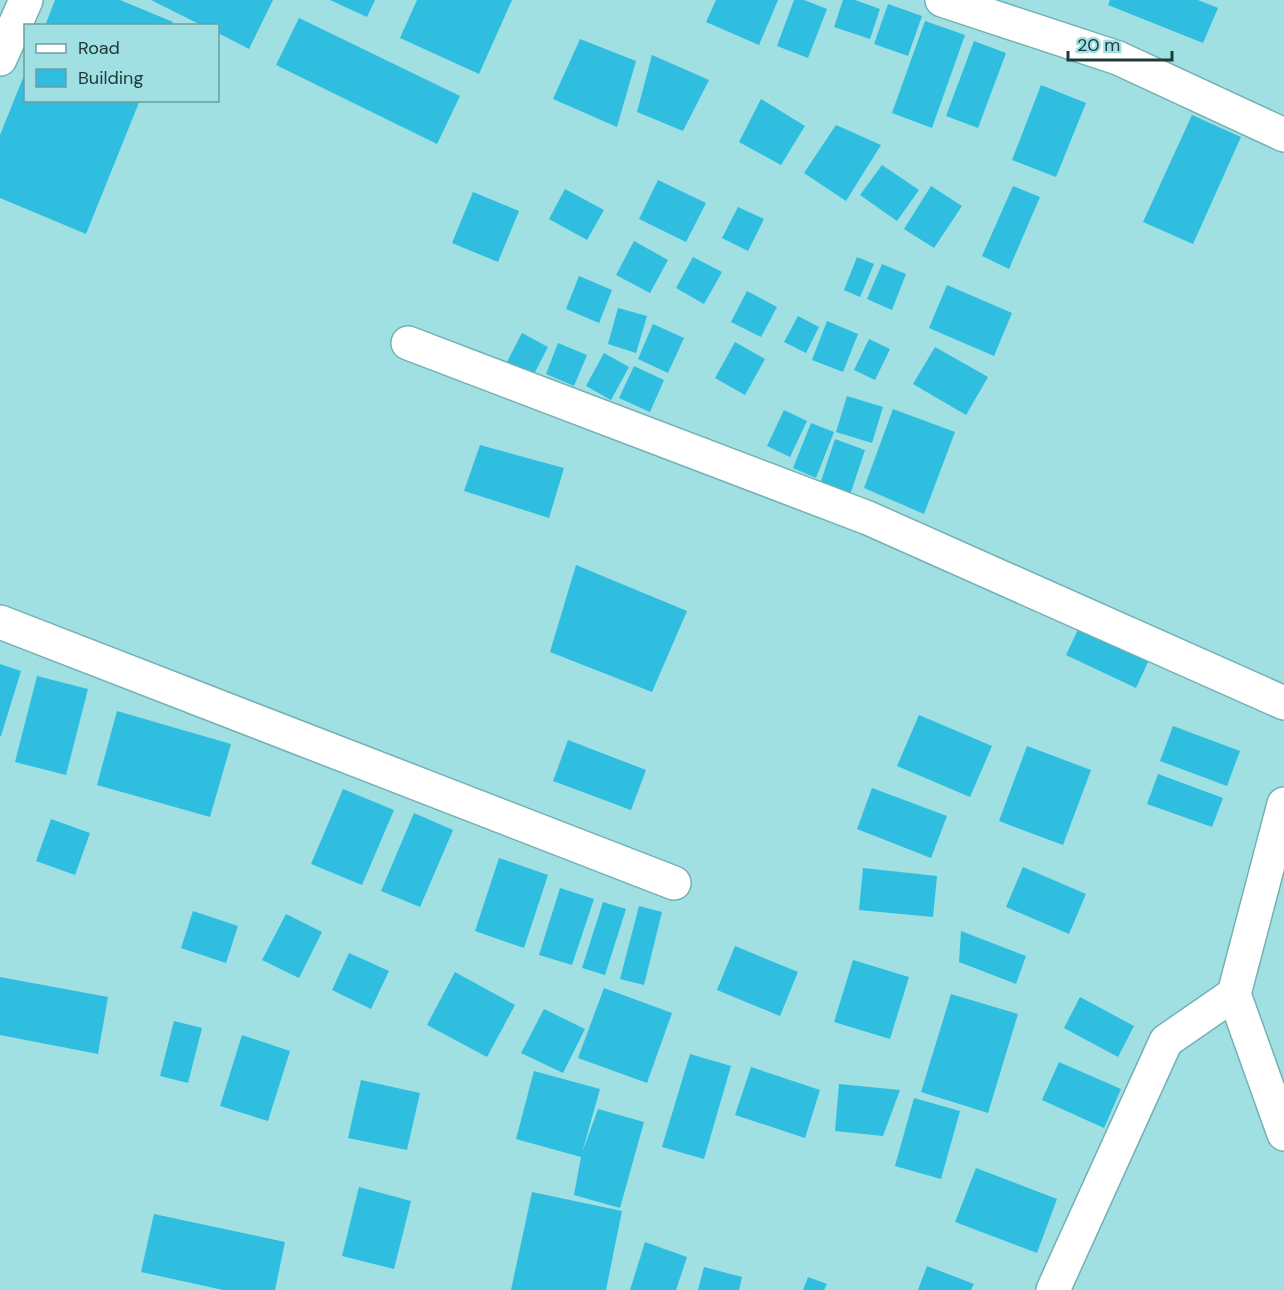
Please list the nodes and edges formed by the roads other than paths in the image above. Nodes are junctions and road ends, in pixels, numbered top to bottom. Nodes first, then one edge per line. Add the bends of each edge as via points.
1 (26, 0) edge
2 (942, 0) edge
3 (0, 59) edge
4 (1284, 135) edge
5 (408, 343) dead end
6 (0, 622) edge
7 (1284, 703) edge
8 (1284, 804) edge
9 (674, 883) dead end
10 (1234, 994) junction
11 (1284, 1134) edge
12 (1053, 1290) edge

1 - 3 street
2 - 4 street via 1118,58
5 - 7 street via 868,518
6 - 9 street
8 - 10 street
10 - 11 street
10 - 12 street via 1166,1041

